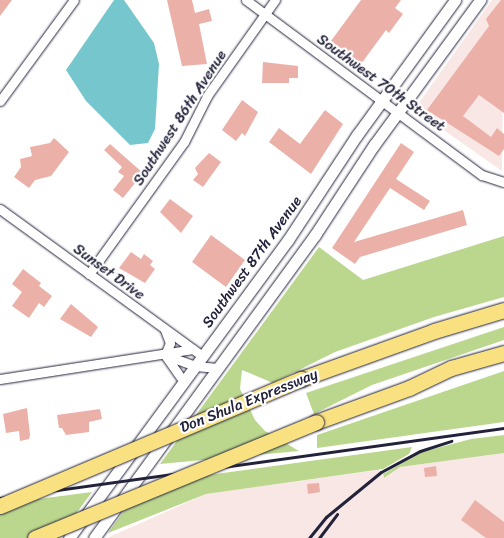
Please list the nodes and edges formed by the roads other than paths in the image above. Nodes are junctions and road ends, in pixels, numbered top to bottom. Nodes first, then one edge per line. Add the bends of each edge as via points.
1 (74, 0) edge
2 (246, 0) edge
3 (275, 0) edge
4 (455, 0) edge
5 (480, 0) edge
6 (266, 14) junction
7 (382, 100) junction
8 (0, 101) edge
9 (398, 112) junction
10 (503, 182) edge
11 (0, 209) edge
12 (315, 235) junction
13 (288, 240) junction
14 (89, 274) junction
15 (504, 310) edge
16 (165, 330) junction
17 (198, 353) junction
18 (504, 353) edge
19 (166, 355) junction
20 (196, 366) junction
21 (218, 368) junction
22 (0, 379) edge
23 (184, 382) junction
24 (0, 506) edge
25 (35, 538) edge
26 (69, 538) edge
27 (94, 538) edge

1 - 8 street
2 - 6 street, Southwest 70th Street
3 - 6 street, Southwest 86th Avenue
4 - 7 main road, Southwest 87th Avenue
5 - 9 main road
6 - 7 street, Southwest 70th Street
6 - 14 street, Southwest 86th Avenue via 207,96 184,142
7 - 9 street, Southwest 70th Street
7 - 13 main road, Southwest 87th Avenue
9 - 10 street, Southwest 70th Street via 482,175
9 - 12 main road
11 - 14 street, Sunset Drive
12 - 13 main road
12 - 21 main road
13 - 17 main road, Southwest 87th Avenue
14 - 16 street, Sunset Drive
15 - 24 highway, Don Shula Expressway, bridge via 434,331 301,379
16 - 17 street, Sunset Drive
16 - 19 street via 170,343
17 - 19 street
17 - 20 main road, Southwest 87th Avenue
17 - 21 main road
18 - 25 highway, bridge via 451,368 409,388 316,422
19 - 20 street
19 - 22 street
19 - 23 street
20 - 21 street
20 - 23 main road, Southwest 87th Avenue
21 - 27 main road
23 - 26 main road, Southwest 87th Avenue

